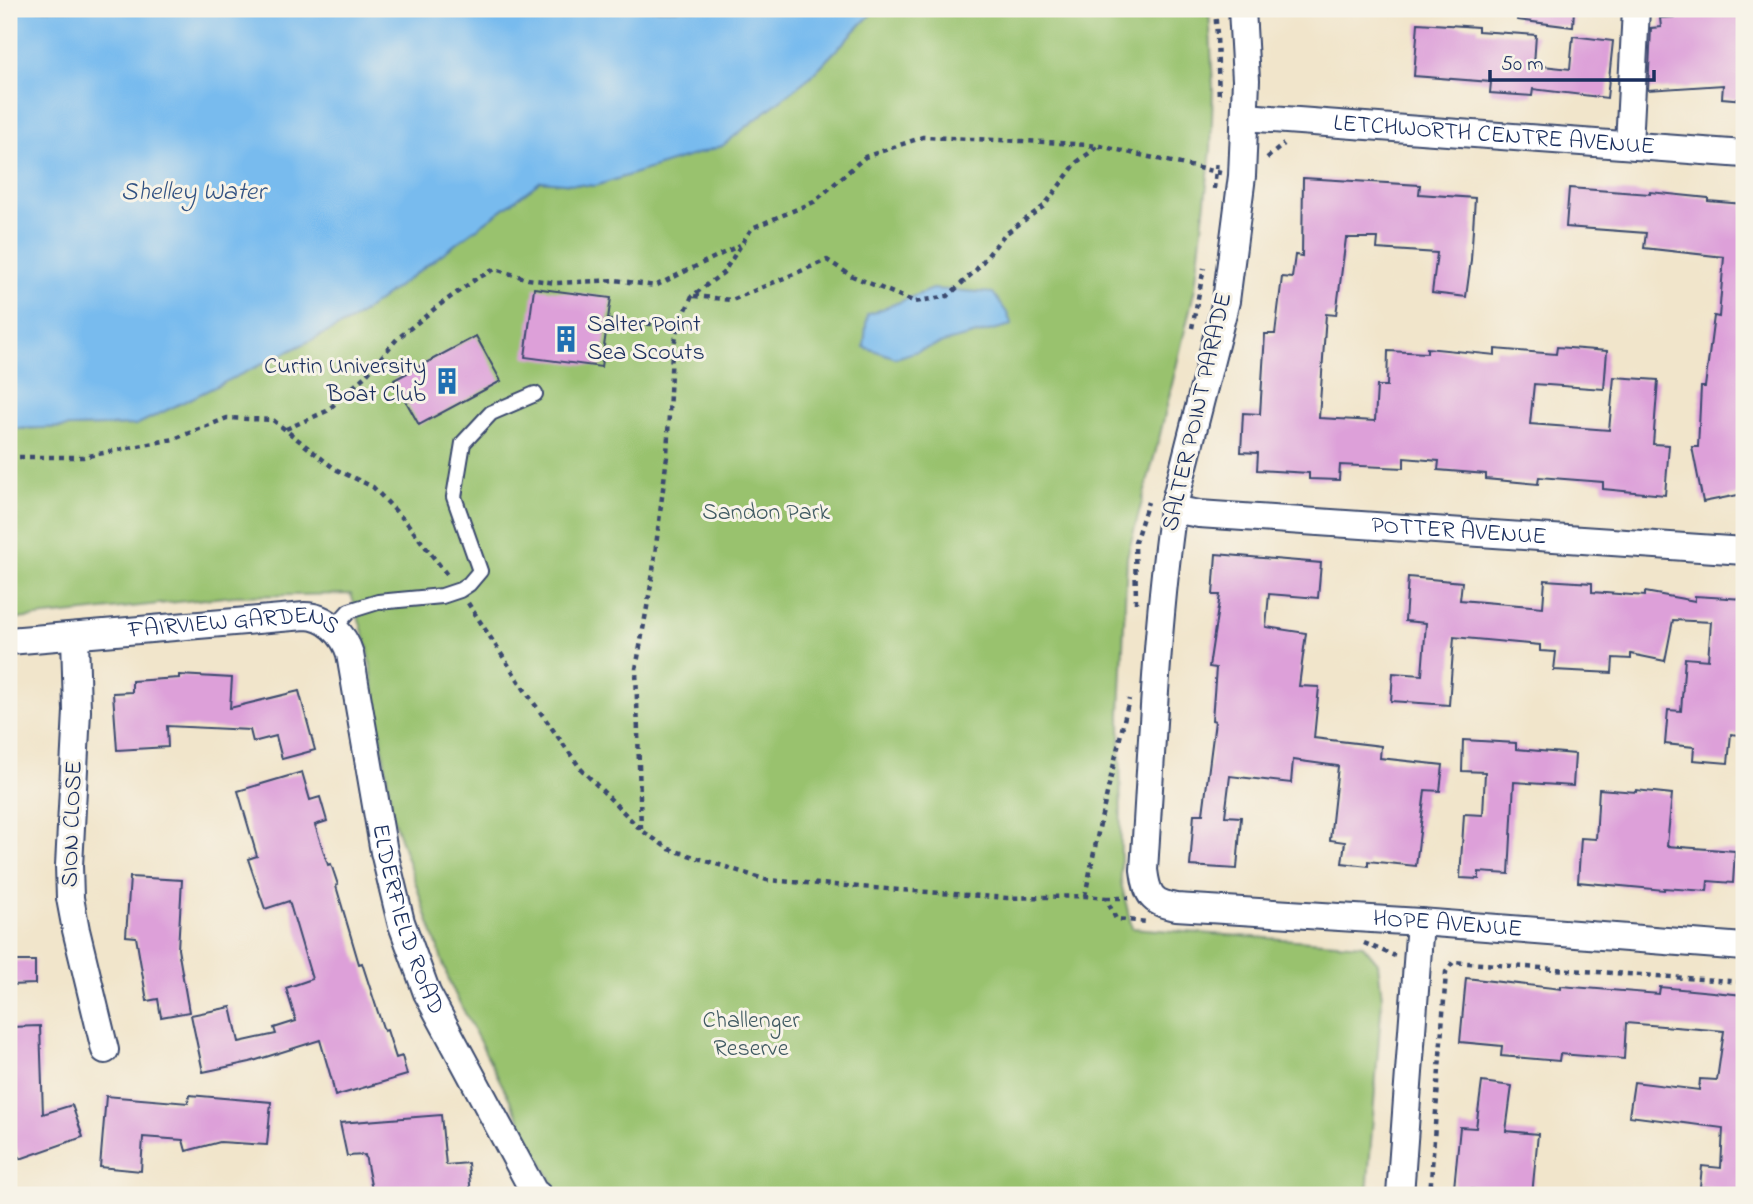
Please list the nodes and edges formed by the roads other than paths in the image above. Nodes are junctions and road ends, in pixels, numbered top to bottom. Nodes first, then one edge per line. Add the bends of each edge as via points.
1 (1242, 9) edge
2 (1636, 9) edge
3 (1245, 117) junction
4 (1629, 145) junction
5 (1744, 154) edge
6 (535, 394) dead end
7 (1173, 509) junction
8 (1744, 551) edge
9 (334, 628) junction
10 (75, 635) junction
11 (9, 641) edge
12 (1153, 911) joint
13 (1420, 922) junction
14 (1744, 947) edge
15 (105, 1050) dead end
16 (536, 1194) edge
17 (1400, 1195) edge

1 - 3 street, SALTER POINT PARADE
2 - 4 street
3 - 4 street, LETCHWORTH CENTRE AVENUE
3 - 7 street, SALTER POINT PARADE via 1226,301
4 - 5 street, LETCHWORTH CENTRE AVENUE
6 - 9 lane, FAIRVIEW GARDENS via 491,413 463,443 454,497 480,571 469,584 442,596 360,607 349,611
7 - 8 street, POTTER AVENUE
7 - 12 street, SALTER POINT PARADE via 1144,870
9 - 10 street, FAIRVIEW GARDENS via 305,616
9 - 16 street, ELDERFIELD ROAD via 350,654 384,852 401,922 428,993
10 - 11 street, FAIRVIEW GARDENS
10 - 15 street, SION CLOSE via 70,898
12 - 13 street, HOPE AVENUE via 1163,905
13 - 14 street, HOPE AVENUE
13 - 17 street

